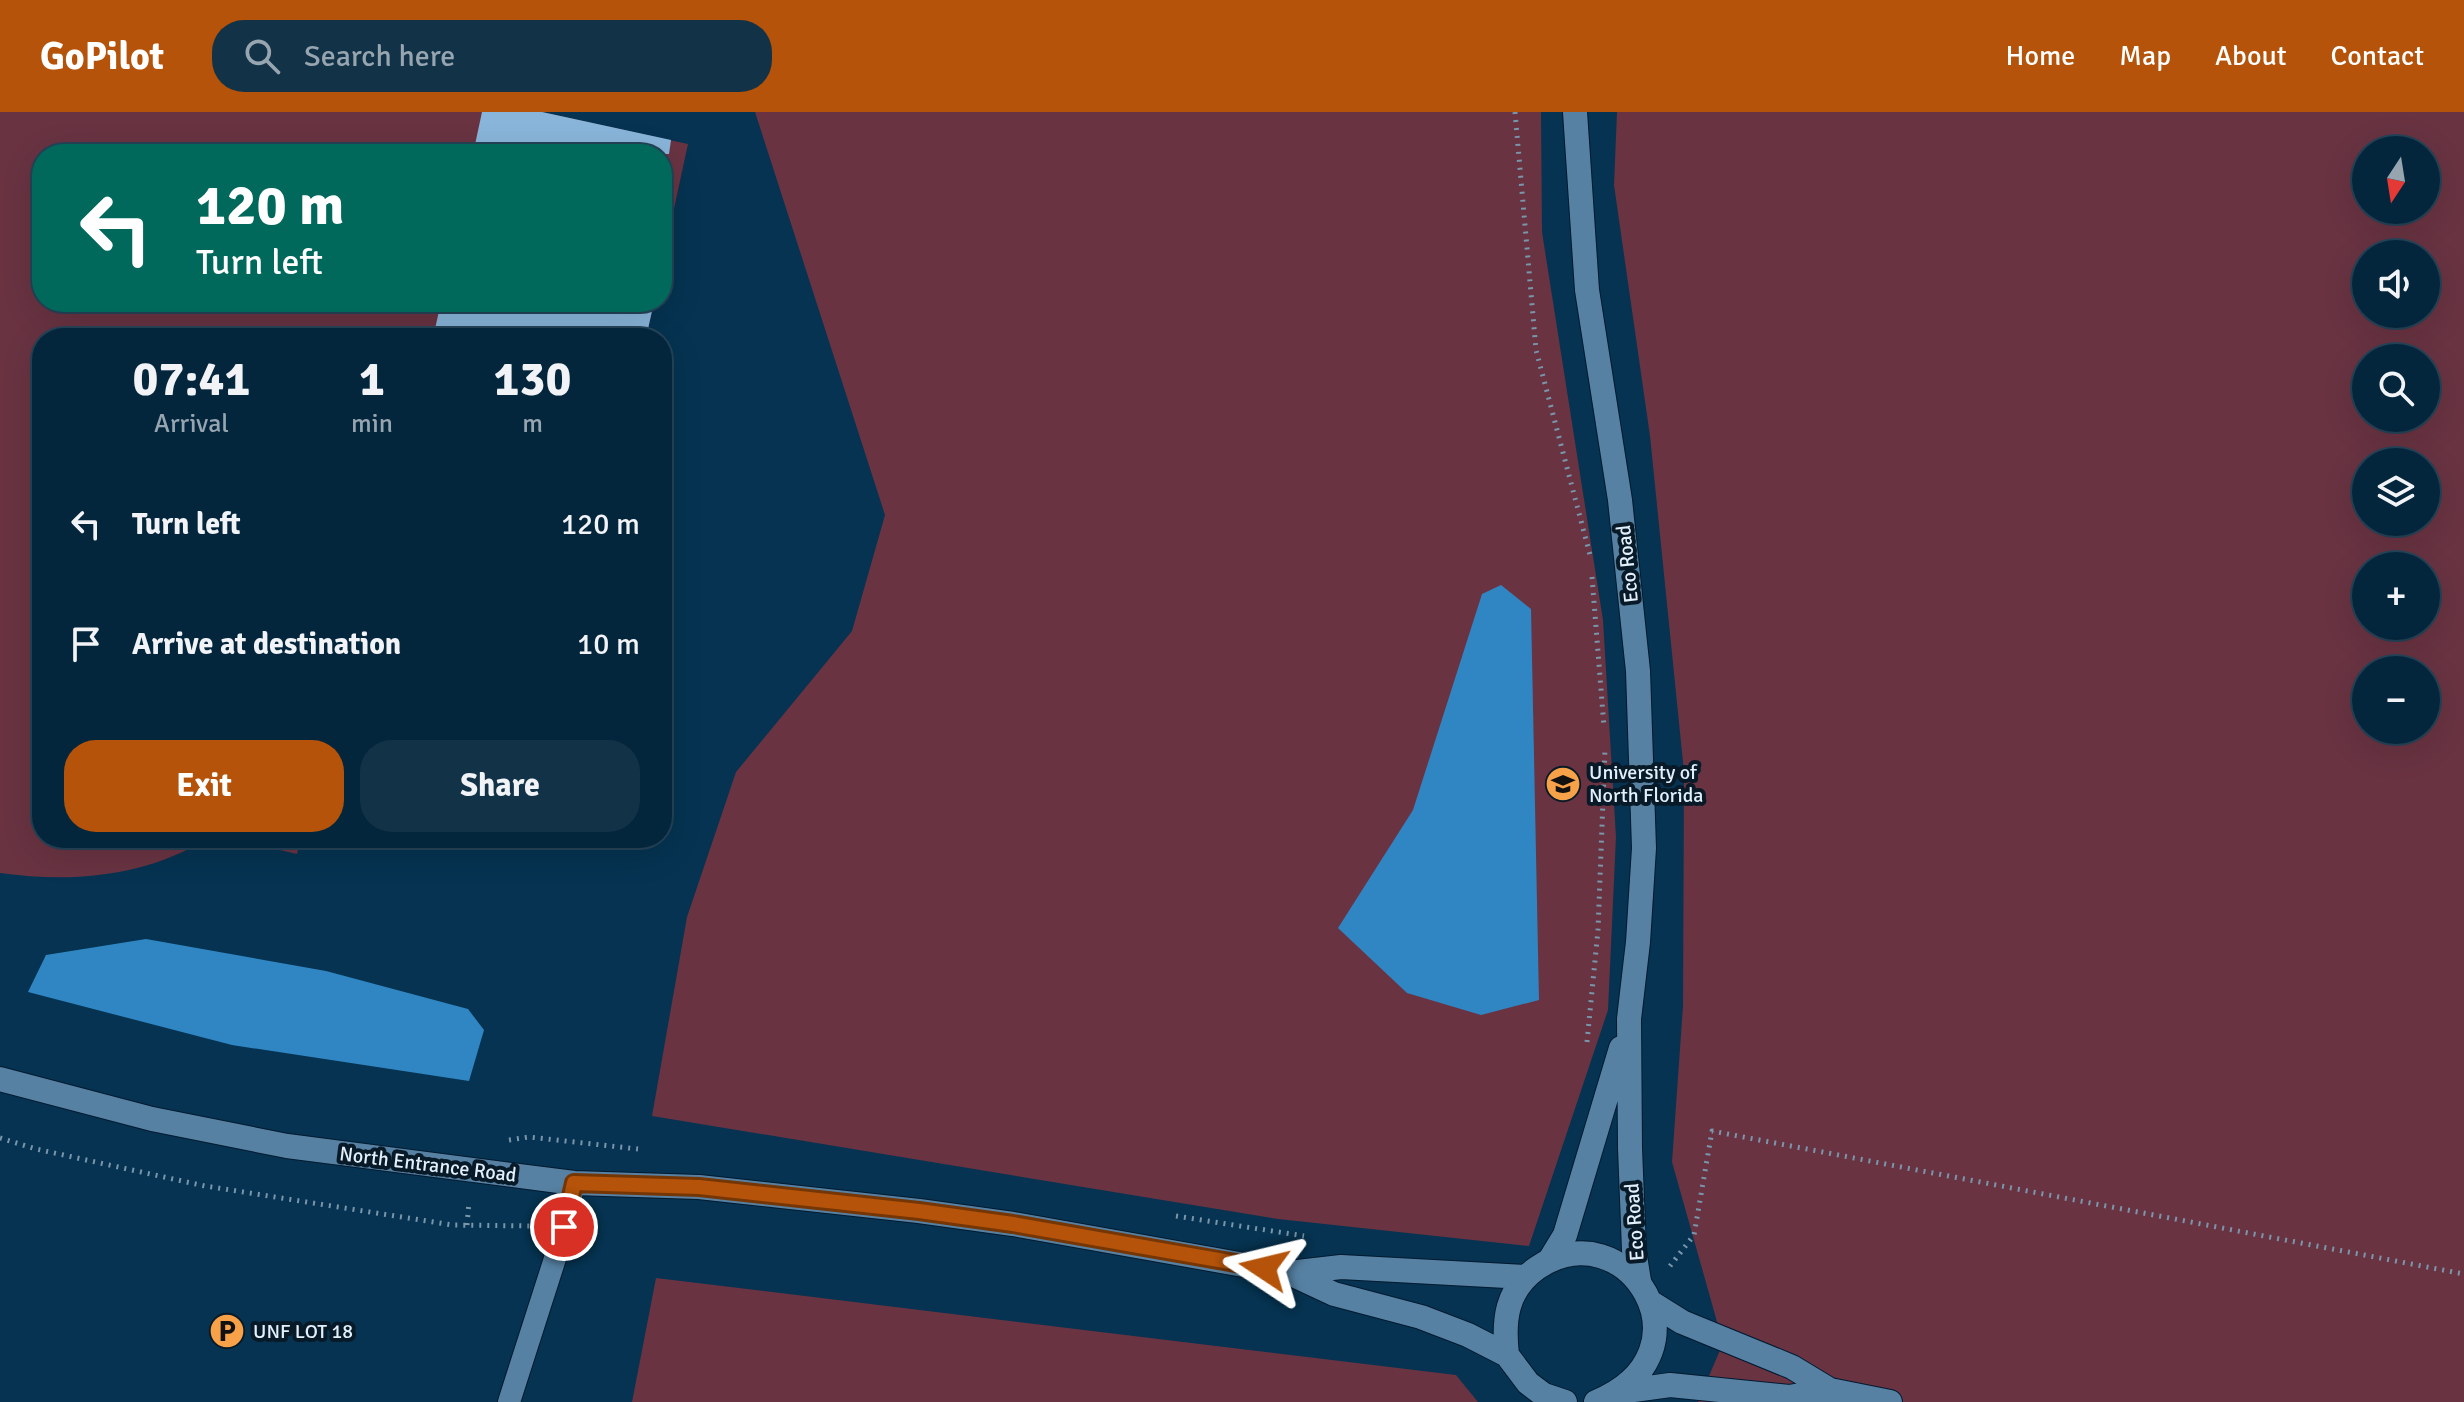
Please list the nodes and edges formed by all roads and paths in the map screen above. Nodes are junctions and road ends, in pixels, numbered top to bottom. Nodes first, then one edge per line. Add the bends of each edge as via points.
1 (1515, 112) edge
2 (1575, 112) edge
3 (1590, 556) dead end
4 (1591, 571) dead end
5 (1629, 1019) junction
6 (1586, 1047) dead end
7 (0, 1079) edge
8 (0, 1138) edge
9 (500, 1141) dead end
10 (643, 1149) dead end
11 (574, 1183) junction
12 (1167, 1215) dead end
13 (564, 1227) junction
14 (1306, 1236) dead end
15 (1551, 1258) junction
16 (1289, 1273) junction
17 (2464, 1274) edge
18 (1525, 1277) junction
19 (1645, 1293) junction
20 (1507, 1355) junction
21 (1830, 1390) junction
22 (1620, 1392) junction
23 (509, 1402) edge
24 (1565, 1402) edge
25 (1596, 1402) edge
26 (1890, 1402) edge

1 - 3 path via 1536,350
2 - 5 street, Eco Road via 1587,290 1620,500 1638,671 1644,848
4 - 6 path via 1605,742 1598,930
5 - 15 street, Eco Road via 1565,1235
5 - 19 street, Eco Road via 1634,1250
7 - 11 street, North Entrance Road via 152,1119 287,1146
8 - 13 path via 205,1186 421,1221
9 - 10 path via 529,1137
11 - 13 lane
11 - 16 street, North Entrance Road via 699,1187 919,1211
12 - 14 path
13 - 23 lane
15 - 18 street
15 - 19 street via 1595,1255 1619,1264
16 - 18 street via 1341,1267
16 - 20 street via 1334,1294 1437,1323
17 - 19 path via 1712,1131 1694,1235
18 - 20 street via 1510,1298 1504,1324
19 - 21 street via 1682,1322 1792,1367
19 - 22 street, Eco Road via 1655,1321 1653,1347 1639,1375
20 - 24 street via 1528,1383
21 - 22 street via 1789,1397 1670,1385
21 - 26 street
22 - 25 street

